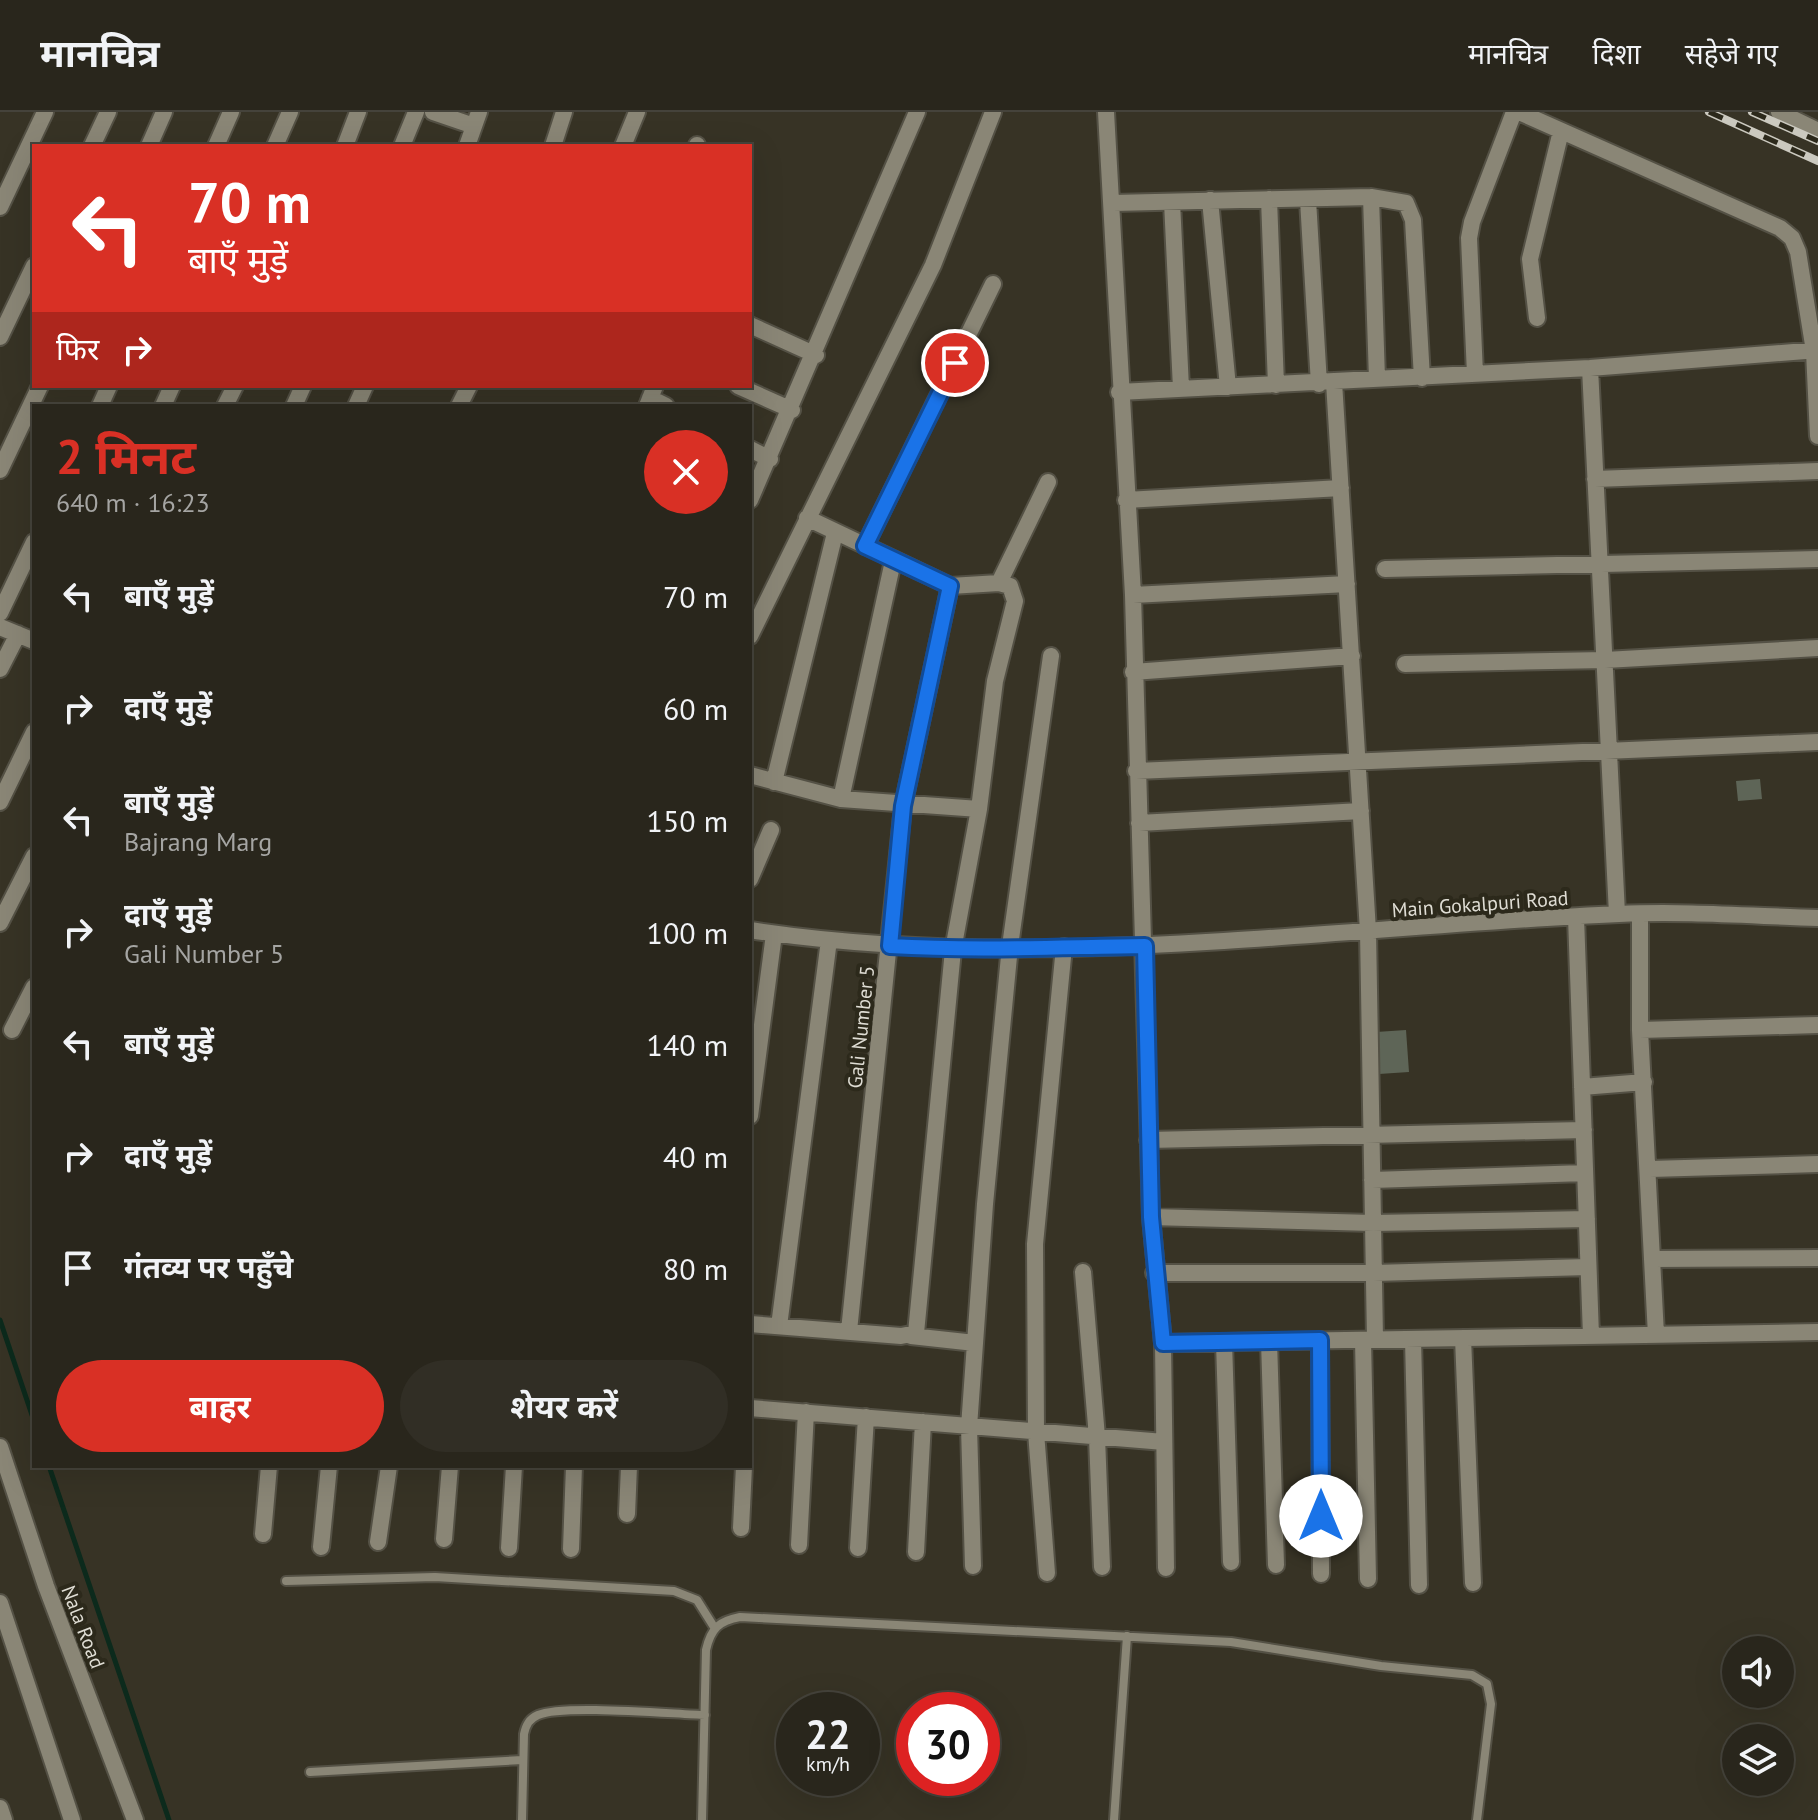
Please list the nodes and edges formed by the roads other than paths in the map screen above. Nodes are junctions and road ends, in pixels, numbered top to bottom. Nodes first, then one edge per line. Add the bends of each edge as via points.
1 (45, 112) edge
2 (108, 112) edge
3 (164, 112) edge
4 (231, 112) edge
5 (290, 112) edge
6 (358, 112) edge
7 (416, 112) edge
8 (433, 112) edge
9 (564, 112) edge
10 (637, 112) edge
11 (917, 112) edge
12 (993, 112) edge
13 (1106, 112) edge
14 (1516, 112) edge
15 (1779, 112) edge
16 (476, 119) edge
17 (1561, 131) junction
18 (1818, 131) edge
19 (93, 144) edge
20 (150, 144) edge
21 (217, 144) edge
22 (276, 144) edge
23 (346, 144) edge
24 (403, 144) edge
25 (468, 144) edge
26 (554, 144) edge
27 (624, 144) edge
28 (1371, 197) junction
29 (1269, 199) junction
30 (1210, 200) junction
31 (1308, 200) junction
32 (1172, 202) junction
33 (1113, 203) junction
34 (0, 207) edge
35 (32, 270) edge
36 (993, 284) dead end
37 (1537, 318) dead end
38 (752, 326) edge
39 (0, 337) edge
40 (1816, 351) edge
41 (816, 355) junction
42 (1590, 368) junction
43 (1475, 374) junction
44 (1422, 378) junction
45 (1377, 379) junction
46 (1327, 383) junction
47 (1276, 385) junction
48 (1228, 387) junction
49 (39, 388) edge
50 (742, 388) edge
51 (1181, 388) junction
52 (1119, 392) junction
53 (792, 410) junction
54 (1818, 436) edge
55 (752, 450) edge
56 (770, 459) junction
57 (0, 470) edge
58 (1818, 471) edge
59 (1595, 479) junction
60 (1048, 482) dead end
61 (1341, 488) junction
62 (752, 496) edge
63 (1126, 500) junction
64 (807, 518) junction
65 (835, 533) junction
66 (32, 546) edge
67 (865, 546) junction
68 (1818, 559) edge
69 (893, 561) junction
70 (1601, 565) junction
71 (1385, 569) dead end
72 (999, 583) junction
73 (1347, 584) junction
74 (950, 586) junction
75 (1133, 595) junction
76 (0, 613) edge
77 (0, 627) edge
78 (752, 632) edge
79 (26, 638) edge
80 (1818, 648) edge
81 (1051, 656) dead end
82 (1352, 656) junction
83 (1605, 660) junction
84 (1405, 664) dead end
85 (0, 669) edge
86 (1133, 672) junction
87 (32, 736) edge
88 (1818, 742) edge
89 (1609, 750) junction
90 (1358, 760) junction
91 (1136, 771) junction
92 (752, 776) edge
93 (774, 782) junction
94 (841, 799) junction
95 (0, 802) edge
96 (903, 806) junction
97 (979, 809) junction
98 (1361, 811) junction
99 (1139, 823) junction
100 (771, 830) dead end
101 (32, 860) edge
102 (752, 874) edge
103 (1617, 914) junction
104 (1640, 914) junction
105 (1576, 917) junction
106 (1818, 918) edge
107 (0, 923) edge
108 (752, 930) edge
109 (1368, 931) junction
110 (774, 934) junction
111 (829, 940) junction
112 (890, 946) junction
113 (1010, 946) junction
114 (1145, 946) junction
115 (1064, 947) junction
116 (953, 950) junction
117 (32, 991) edge
118 (1818, 1025) edge
119 (12, 1030) dead end
120 (1640, 1030) junction
121 (1644, 1082) junction
122 (1582, 1087) junction
123 (752, 1101) edge
124 (1584, 1130) junction
125 (1371, 1134) junction
126 (1148, 1140) junction
127 (1818, 1164) edge
128 (1650, 1169) junction
129 (1585, 1173) junction
130 (1372, 1180) junction
131 (1151, 1217) junction
132 (1587, 1219) junction
133 (1373, 1223) junction
134 (1818, 1258) edge
135 (1652, 1259) junction
136 (1588, 1267) junction
137 (1083, 1272) dead end
138 (1154, 1273) junction
139 (1374, 1273) junction
140 (752, 1324) edge
141 (779, 1326) junction
142 (849, 1331) junction
143 (1818, 1332) edge
144 (1656, 1335) junction
145 (911, 1336) junction
146 (1591, 1336) junction
147 (1463, 1338) junction
148 (1413, 1339) junction
149 (1320, 1340) junction
150 (1369, 1340) junction
151 (1269, 1341) junction
152 (1224, 1342) junction
153 (975, 1343) junction
154 (1163, 1343) junction
155 (752, 1408) edge
156 (806, 1412) junction
157 (866, 1417) junction
158 (923, 1422) junction
159 (969, 1426) junction
160 (1036, 1432) junction
161 (1097, 1437) junction
162 (1164, 1442) junction
163 (0, 1447) edge
164 (269, 1468) edge
165 (329, 1468) edge
166 (389, 1468) edge
167 (450, 1468) edge
168 (514, 1468) edge
169 (574, 1468) edge
170 (629, 1468) edge
171 (744, 1468) edge
172 (6, 1482) edge
173 (627, 1514) dead end
174 (741, 1528) dead end
175 (263, 1534) dead end
176 (444, 1539) dead end
177 (378, 1542) dead end
178 (799, 1545) dead end
179 (321, 1547) dead end
180 (509, 1548) dead end
181 (858, 1548) dead end
182 (571, 1549) dead end
183 (916, 1552) dead end
184 (1231, 1562) dead end
185 (1276, 1565) dead end
186 (973, 1566) dead end
187 (1102, 1567) dead end
188 (1166, 1568) dead end
189 (1047, 1573) dead end
190 (1321, 1574) dead end
191 (1368, 1579) dead end
192 (286, 1581) dead end
193 (1473, 1583) dead end
194 (1419, 1585) dead end
195 (0, 1603) edge
196 (714, 1627) junction
197 (1127, 1636) junction
198 (705, 1715) junction
199 (522, 1760) junction
200 (310, 1772) dead end
201 (0, 1808) edge
202 (4, 1820) edge
203 (72, 1820) edge
204 (135, 1820) edge
205 (522, 1820) edge
206 (702, 1820) edge
207 (1114, 1820) edge
208 (1477, 1820) edge

1 - 34 street
2 - 19 street
3 - 20 street
4 - 21 street
5 - 22 street
6 - 23 street
7 - 24 street
8 - 16 street
9 - 26 street
10 - 27 street
11 - 41 street
12 - 64 street via 933,265
13 - 33 street
14 - 17 street
14 - 43 street via 1469,238
15 - 18 street
16 - 25 street
17 - 37 street via 1530,259
17 - 40 street via 1780,228 1792,238
28 - 31 street
28 - 44 street via 1399,200 1412,212
28 - 45 street
29 - 30 street
29 - 31 street
29 - 47 street
30 - 32 street
30 - 48 street
31 - 46 street
32 - 33 street
32 - 51 street
33 - 52 street
35 - 39 street
36 - 67 street
38 - 41 street
40 - 42 street
40 - 54 street
41 - 53 street
42 - 43 street
42 - 59 street
43 - 44 street
44 - 45 street
45 - 46 street
46 - 47 street
46 - 61 street
47 - 48 street
48 - 51 street
49 - 57 street
50 - 53 street
51 - 52 street
52 - 63 street
53 - 56 street
55 - 56 street
56 - 62 street
58 - 59 street
59 - 70 street
60 - 72 street
61 - 63 street
61 - 73 street
63 - 75 street
64 - 65 street
64 - 78 street
65 - 67 street
65 - 93 street
66 - 76 street
67 - 69 street
68 - 70 street
69 - 74 street
69 - 94 street
70 - 71 street
70 - 83 street
72 - 74 street
72 - 97 street via 1010,586 1015,601 995,681
73 - 75 street
73 - 82 street
74 - 96 street, Gali Number 5
75 - 86 street
77 - 79 street
79 - 85 street
80 - 83 street
81 - 113 street
82 - 86 street
82 - 90 street
83 - 84 street
83 - 89 street
86 - 91 street
87 - 95 street
88 - 89 street
89 - 90 street
89 - 103 street
90 - 91 street
90 - 98 street
91 - 99 street
92 - 93 street
93 - 94 street
94 - 96 street
96 - 97 street
96 - 112 street, Gali Number 5
97 - 116 street
98 - 99 street
98 - 109 street
99 - 114 street
100 - 102 street
101 - 107 street
103 - 104 street, Main Gokalpuri Road
103 - 105 street, Main Gokalpuri Road
104 - 106 street, Main Gokalpuri Road
104 - 120 street
105 - 109 street, Main Gokalpuri Road
105 - 122 street
108 - 110 street, Main Gokalpuri Road
109 - 114 street, Main Gokalpuri Road
109 - 125 street
110 - 111 street, Main Gokalpuri Road
110 - 123 street
111 - 112 street, Main Gokalpuri Road
111 - 141 street
112 - 116 street, Main Gokalpuri Road
112 - 142 street, Gali Number 5
113 - 115 street, Main Gokalpuri Road
113 - 116 street, Main Gokalpuri Road
113 - 153 street
114 - 115 street, Main Gokalpuri Road
114 - 126 street
115 - 160 street via 1035,1244
116 - 145 street via 918,1325
117 - 119 street
118 - 120 street
120 - 121 street
121 - 122 street
121 - 128 street
122 - 124 street
124 - 125 street
124 - 129 street
125 - 126 street
125 - 130 street
126 - 131 street
127 - 128 street
128 - 135 street
129 - 130 street
129 - 132 street
130 - 133 street
131 - 133 street
131 - 138 street
132 - 133 street
132 - 136 street
133 - 139 street
134 - 135 street
135 - 144 street
136 - 139 street
136 - 146 street
137 - 161 street
138 - 139 street
138 - 154 street
139 - 150 street
140 - 141 street
141 - 142 street
142 - 145 street
143 - 144 street
144 - 146 street
145 - 153 street
146 - 147 street
147 - 148 street
147 - 193 street
148 - 150 street
148 - 194 street
149 - 150 street
149 - 151 street
149 - 190 street
150 - 191 street
151 - 152 street
151 - 185 street
152 - 154 street
152 - 184 street
153 - 159 street
154 - 162 street
155 - 156 street
156 - 157 street
156 - 178 street
157 - 158 street
157 - 181 street
158 - 159 street
158 - 183 street
159 - 160 street
159 - 186 street
160 - 161 street
160 - 189 street
161 - 162 street
161 - 187 street
162 - 188 street
163 - 172 street, Nala Road
164 - 175 street
165 - 179 street
166 - 177 street
167 - 176 street
168 - 180 street
169 - 182 street
170 - 173 street
171 - 174 street
172 - 204 street, Nala Road
192 - 196 lane via 435,1577 674,1591 697,1600
195 - 203 street
196 - 197 lane via 740,1617
196 - 198 lane via 706,1650
197 - 207 lane
197 - 208 lane via 1231,1642 1481,1679 1491,1704
198 - 199 lane via 545,1713 526,1725
198 - 206 lane
199 - 200 lane
199 - 205 lane
201 - 202 street

